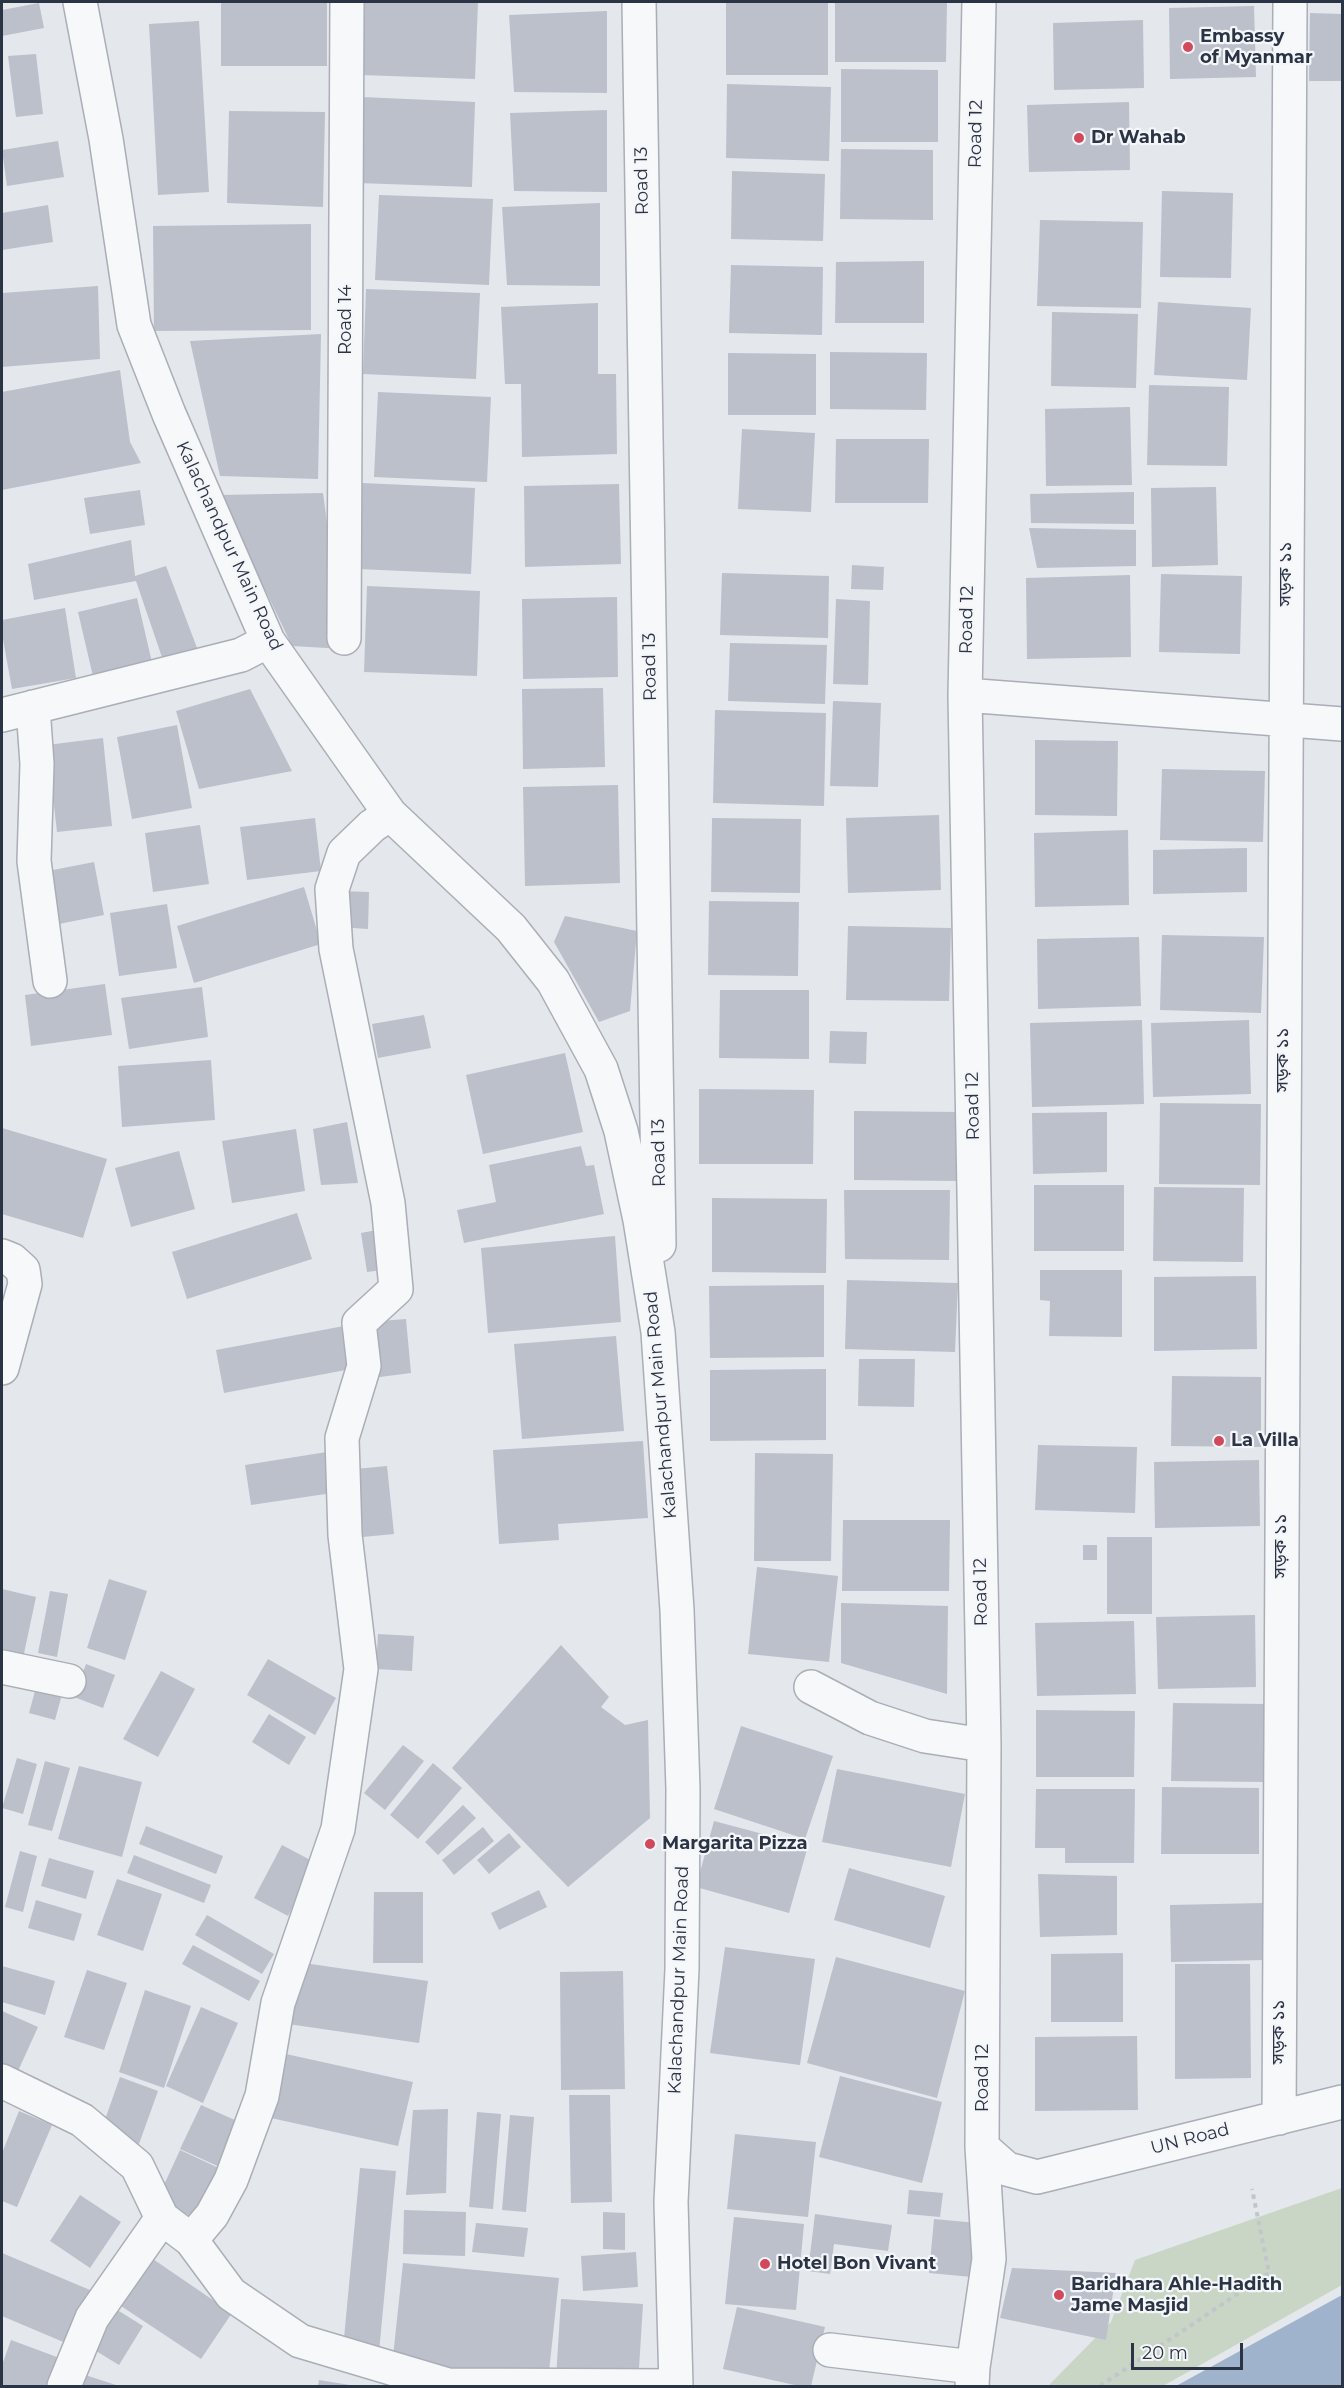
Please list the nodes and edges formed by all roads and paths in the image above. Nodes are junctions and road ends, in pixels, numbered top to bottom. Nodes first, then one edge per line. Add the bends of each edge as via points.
1 (80, 2) edge
2 (347, 2) edge
3 (639, 2) edge
4 (979, 2) edge
5 (1290, 2) edge
6 (344, 638) dead end
7 (268, 641) junction
8 (965, 695) junction
9 (33, 707) junction
10 (2, 715) edge
11 (1285, 719) junction
12 (1342, 724) edge
13 (390, 814) junction
14 (50, 981) dead end
15 (7, 1258) edge
16 (658, 1332) junction
17 (2, 1368) edge
18 (2, 1667) edge
19 (69, 1681) dead end
20 (811, 1687) dead end
21 (984, 1745) junction
22 (2, 2081) edge
23 (1342, 2102) edge
24 (1279, 2118) junction
25 (982, 2147) junction
26 (1252, 2188) dead end
27 (162, 2218) junction
28 (191, 2241) junction
29 (830, 2350) dead end
30 (972, 2377) edge
31 (64, 2386) edge
32 (676, 2386) edge
33 (1100, 2386) edge

1 - 7 street, Kalachandpur Main Road via 106,139 134,325
2 - 6 street, Road 14
3 - 16 street, Road 13 via 660,1188
4 - 8 street, Road 12
5 - 11 street, সড়ক ১১
7 - 9 street via 241,656
7 - 13 street, Kalachandpur Main Road
8 - 11 street
8 - 21 street, Road 12
9 - 10 street
9 - 14 street via 37,764 34,861
11 - 12 street
11 - 24 street, সড়ক ১১
13 - 16 street, Kalachandpur Main Road via 511,928 553,981 601,1069 621,1131
13 - 28 street via 344,853 332,889 336,949 388,1203 396,1289 358,1323 364,1366 342,1438 345,1535 361,1669 338,1828 278,2003 262,2096 231,2180 212,2215
15 - 17 street via 23,1270 25,1284
16 - 32 street, Kalachandpur Main Road via 677,1610 683,1789 682,1969 671,2202
18 - 19 street
20 - 21 street via 870,1718 925,1736
21 - 25 street, Road 12
22 - 27 street via 82,2120 137,2166
23 - 24 street, UN Road
24 - 25 street, UN Road via 1037,2177 1006,2169
25 - 30 street, Road 12 via 989,2259
26 - 33 path via 1269,2273
27 - 28 street
27 - 31 street via 92,2318
28 - 32 street via 231,2294 300,2341 448,2385
29 - 30 street

